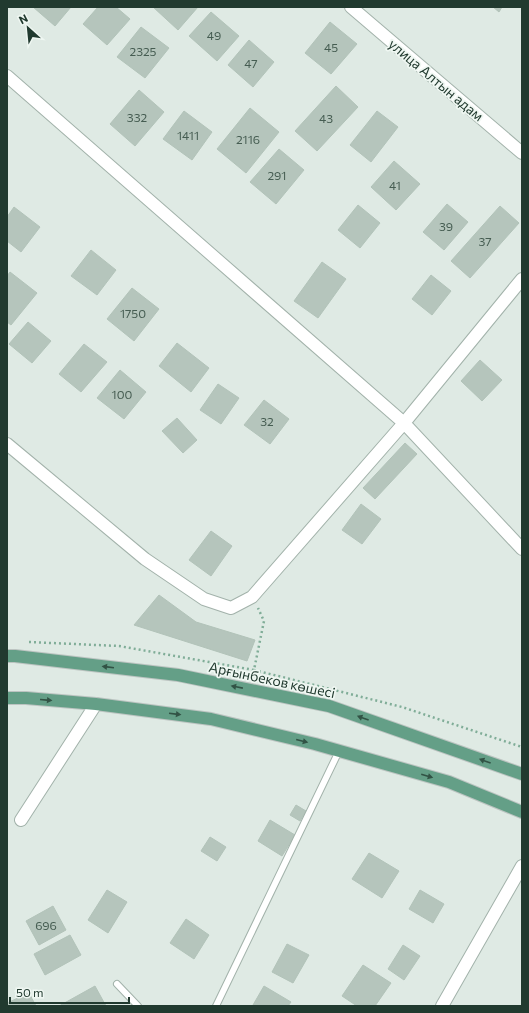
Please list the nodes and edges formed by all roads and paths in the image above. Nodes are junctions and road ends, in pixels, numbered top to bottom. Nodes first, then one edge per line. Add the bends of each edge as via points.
1 (351, 7) edge
2 (7, 76) edge
3 (522, 153) edge
4 (522, 278) edge
5 (404, 422) junction
6 (8, 446) edge
7 (522, 549) edge
8 (252, 597) junction
9 (22, 642) dead end
10 (7, 656) edge
11 (254, 670) junction
12 (7, 698) edge
13 (96, 704) junction
14 (522, 747) edge
15 (339, 751) junction
16 (522, 774) edge
17 (522, 812) edge
18 (21, 820) dead end
19 (522, 866) edge
20 (117, 984) dead end
21 (138, 1006) edge
22 (216, 1006) edge
23 (442, 1006) edge

1 - 3 street, улица Алтын адам
2 - 5 street
4 - 5 street
5 - 7 street
5 - 8 street
6 - 8 street via 145,559 204,599 231,608
8 - 11 path via 264,621
9 - 11 path via 119,646
16 -> 10 main road, Арғынбеков көшесі via 330,706 178,675
11 - 14 path via 402,707
12 -> 13 main road
13 -> 15 main road via 211,719
13 - 18 street
15 -> 17 main road via 448,782
15 - 22 lane
19 - 23 street
20 - 21 lane

